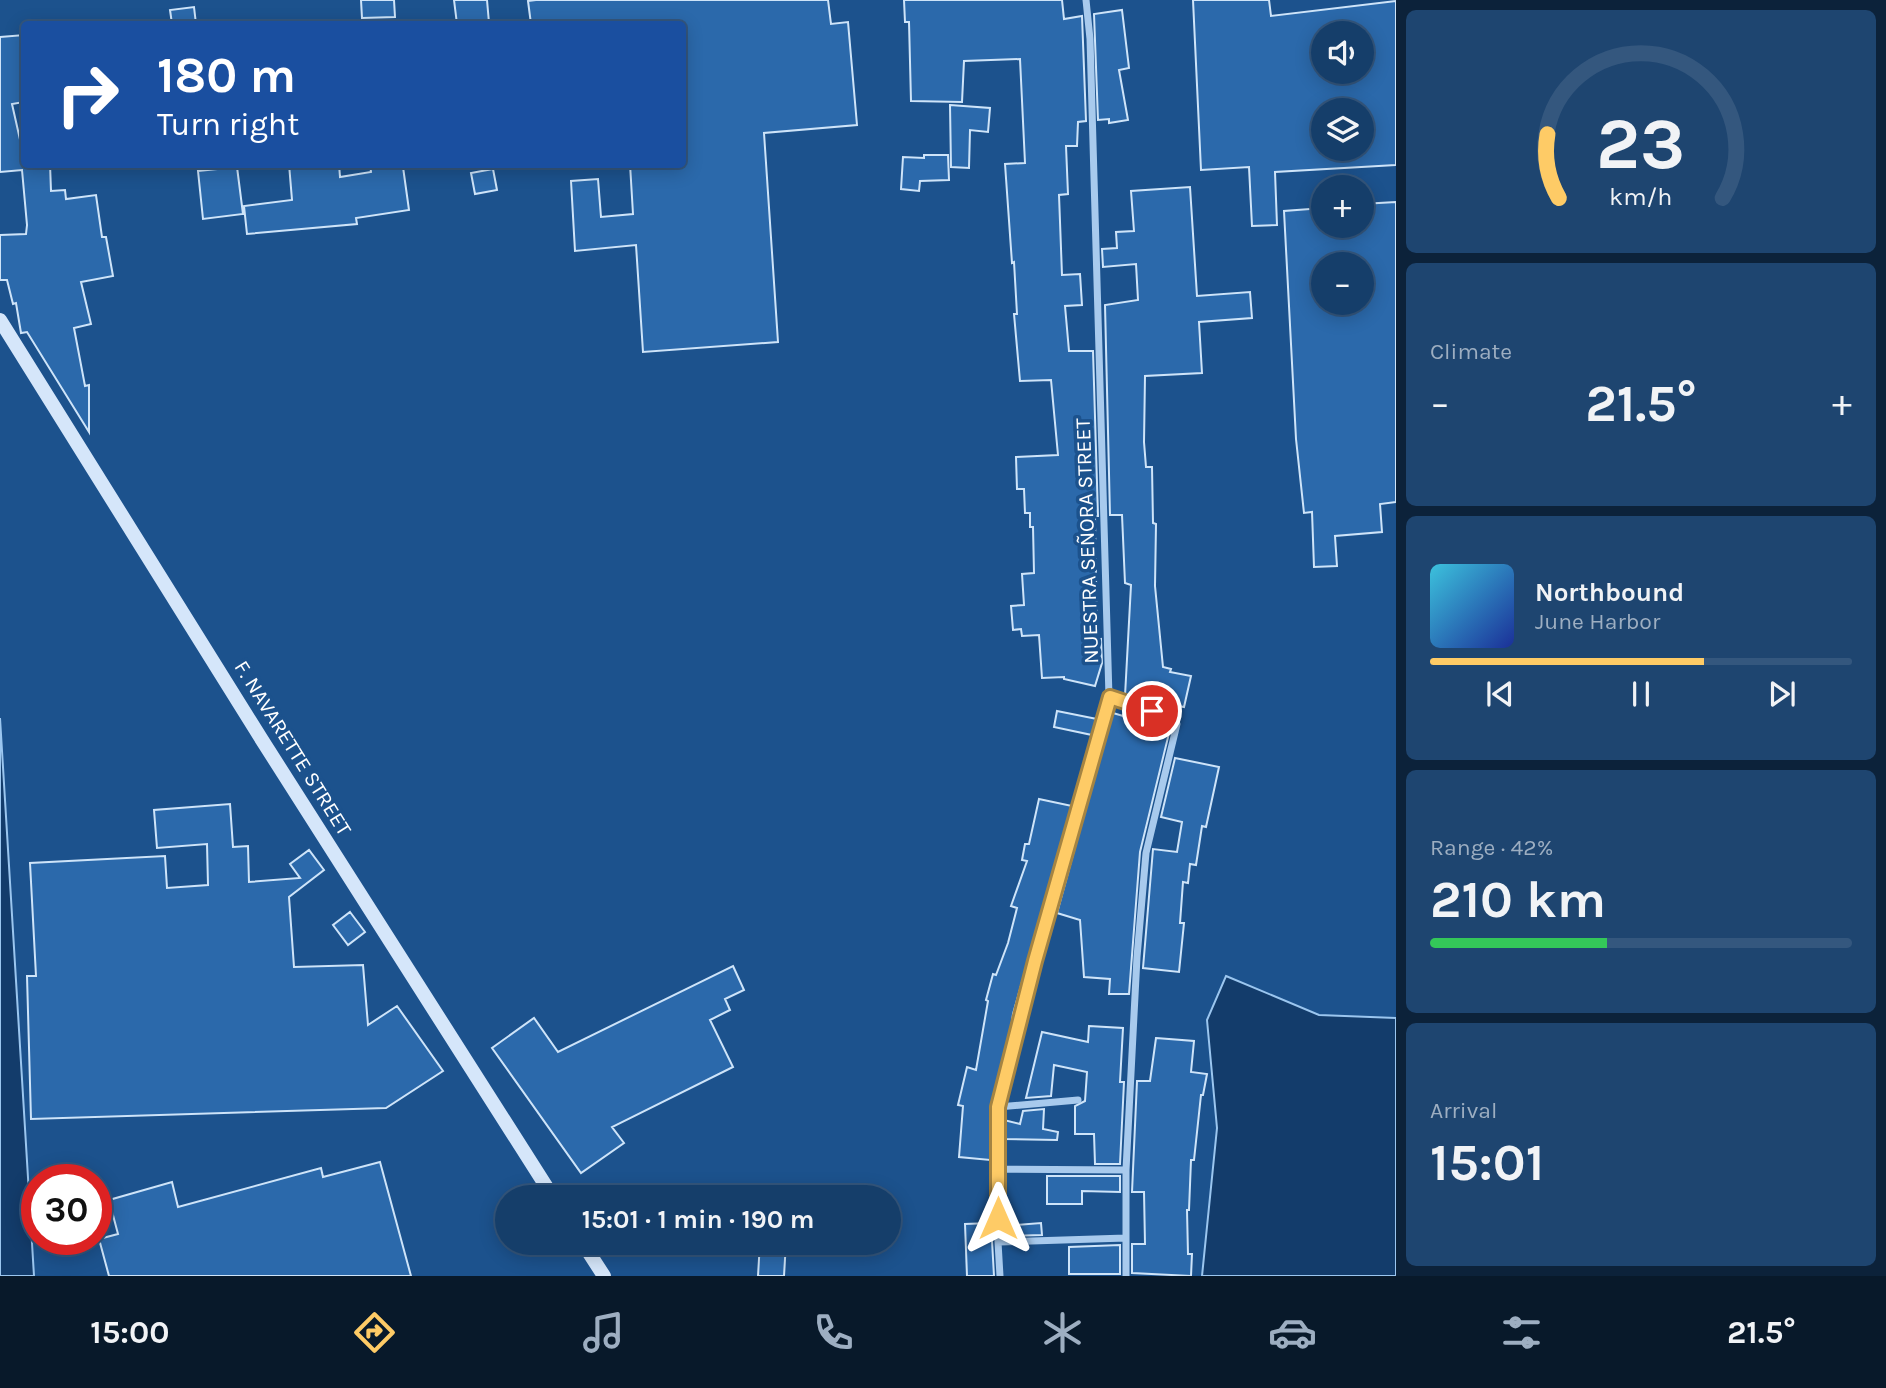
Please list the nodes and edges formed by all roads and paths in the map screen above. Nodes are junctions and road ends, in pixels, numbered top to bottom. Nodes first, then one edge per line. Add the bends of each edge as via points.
1 (1086, 0) edge
2 (0, 320) edge
3 (1110, 697) junction
4 (1078, 1100) dead end
5 (998, 1107) junction
6 (997, 1169) junction
7 (1126, 1170) junction
8 (545, 1185) edge
9 (1126, 1238) junction
10 (998, 1242) junction
11 (590, 1255) edge
12 (604, 1276) edge
13 (1000, 1276) edge
14 (1126, 1276) edge

1 - 3 street, NUESTRA SEÑORA STREET
2 - 8 main road, F. NAVARETTE STREET
3 - 5 street, NUESTRA SEÑORA STREET
3 - 7 street via 1174,718 1177,724 1146,853
4 - 5 street
5 - 6 street, NUESTRA SEÑORA STREET
6 - 7 street
6 - 10 street, NUESTRA SEÑORA STREET
7 - 9 street
9 - 10 street
9 - 14 street
10 - 13 street, NUESTRA SEÑORA STREET
11 - 12 main road

